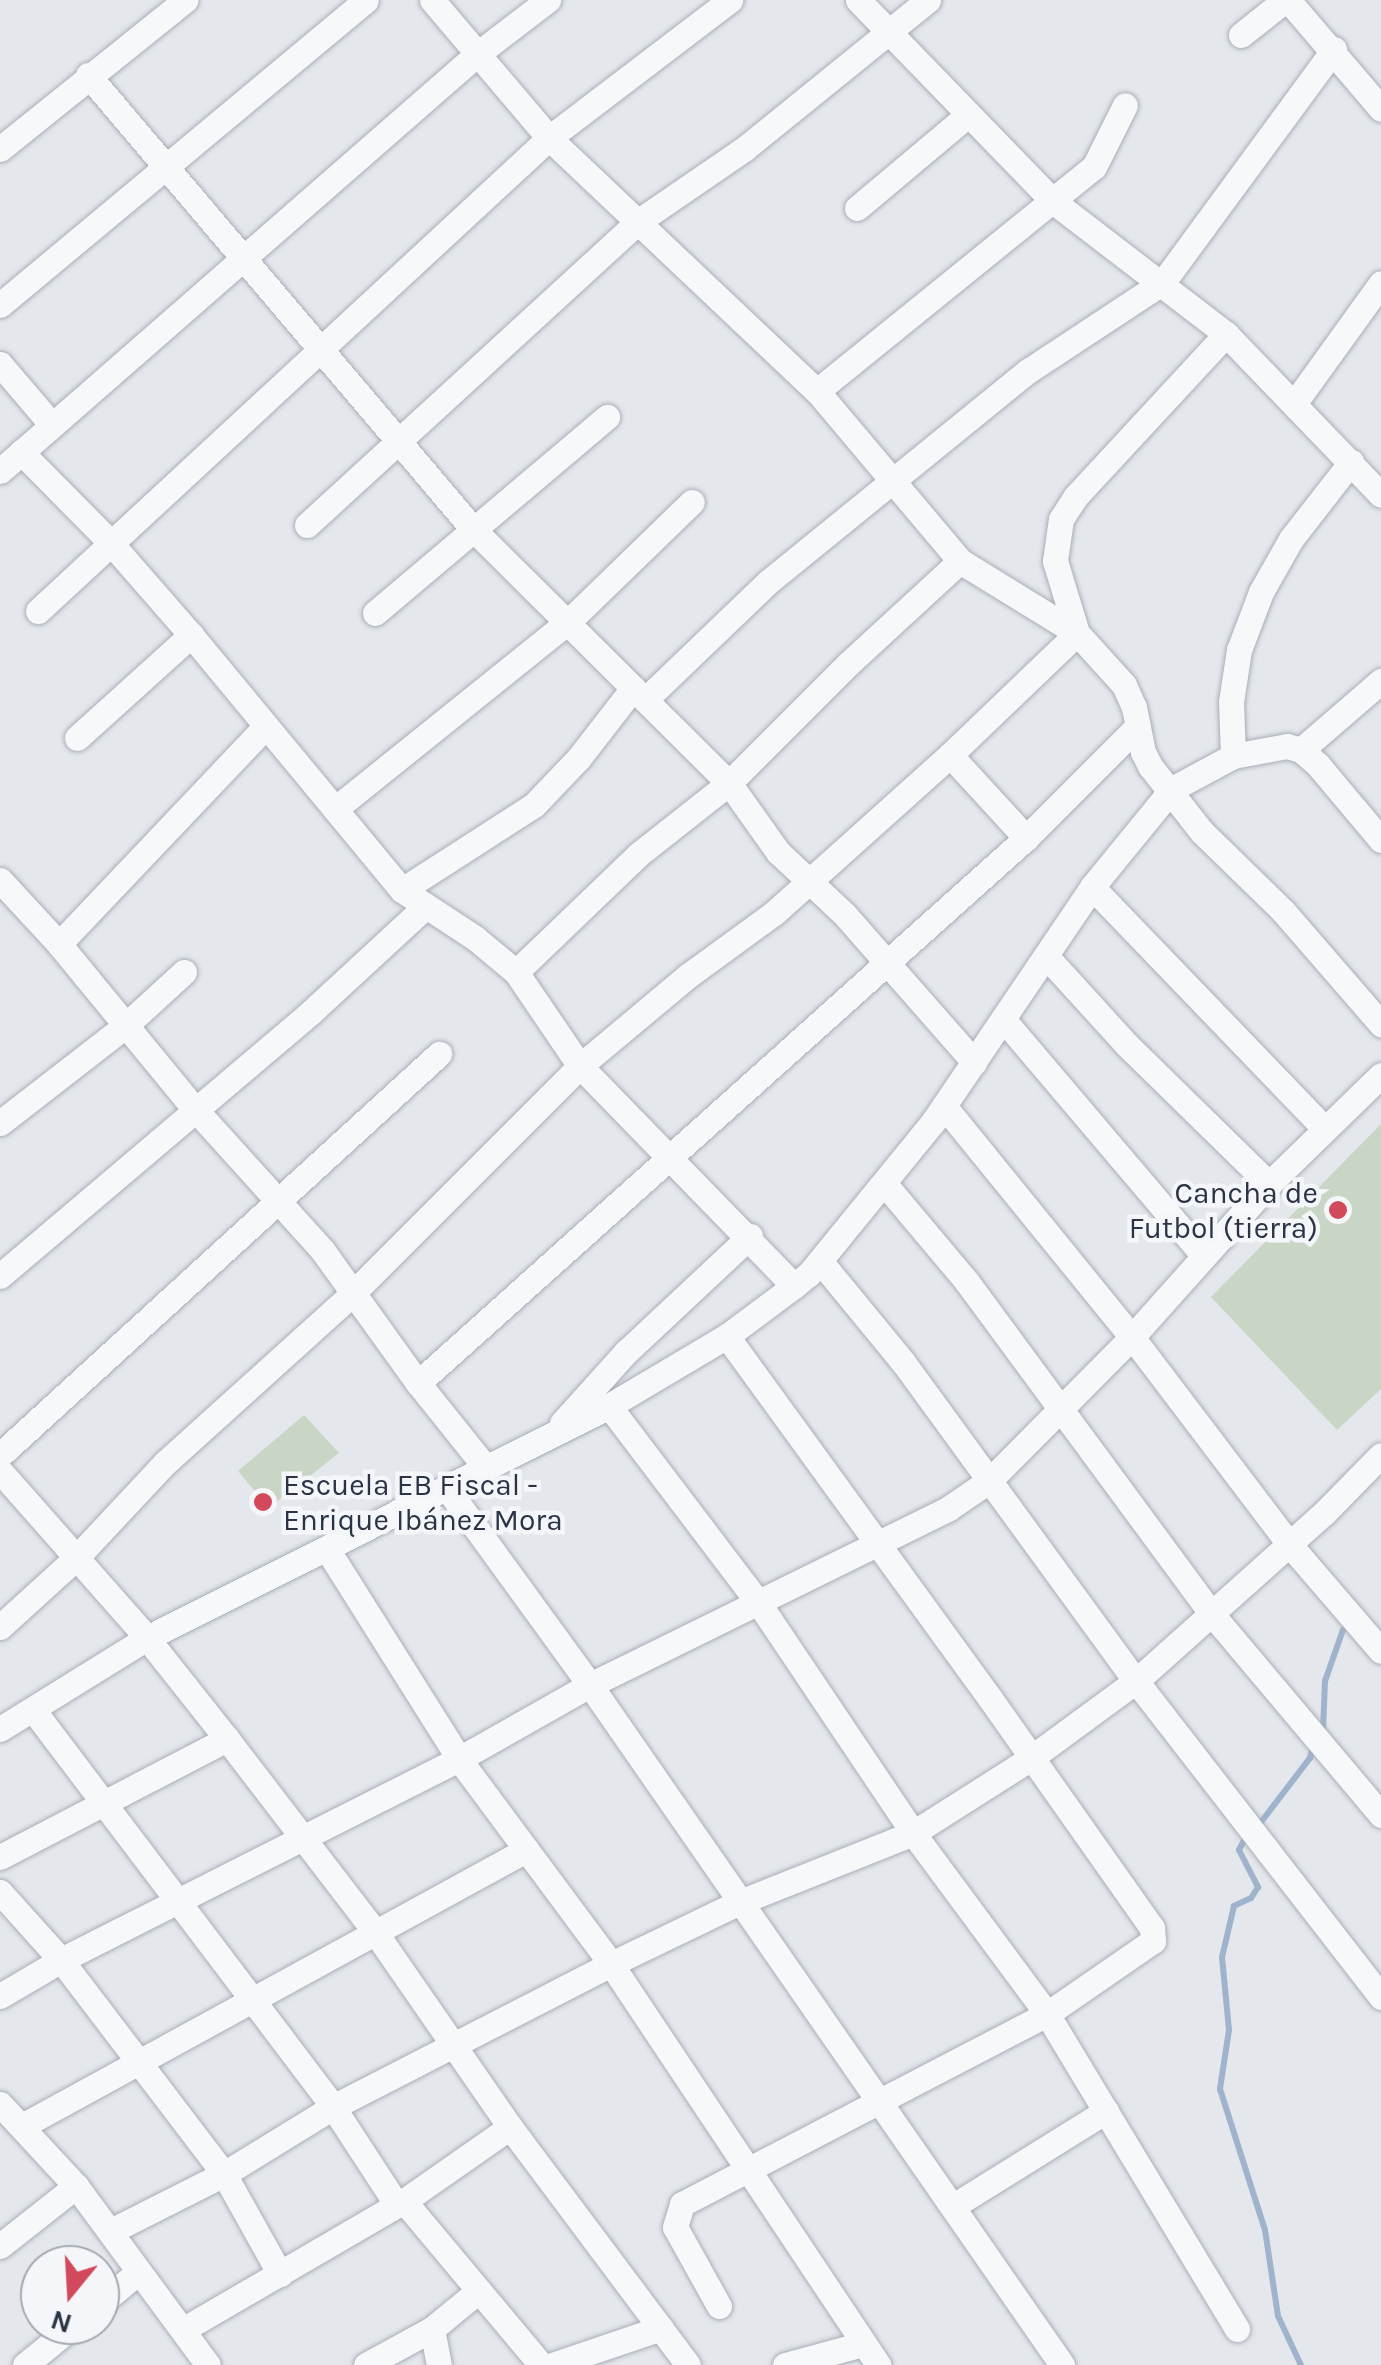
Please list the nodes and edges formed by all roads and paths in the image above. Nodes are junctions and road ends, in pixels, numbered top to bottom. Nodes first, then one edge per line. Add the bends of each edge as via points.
1 (185, 0) edge
2 (366, 0) edge
3 (432, 0) edge
4 (548, 0) edge
5 (730, 0) edge
6 (858, 0) edge
7 (928, 0) edge
8 (1286, 0) edge
9 (888, 34) junction
10 (1240, 36) dead end
11 (1334, 49) junction
12 (476, 55) junction
13 (88, 75) junction
14 (1125, 105) dead end
15 (1381, 107) edge
16 (968, 115) junction
17 (550, 138) junction
18 (0, 149) edge
19 (163, 166) junction
20 (1054, 202) junction
21 (858, 208) dead end
22 (636, 223) junction
23 (244, 256) junction
24 (1163, 282) junction
25 (1381, 284) edge
26 (0, 305) edge
27 (1226, 334) junction
28 (323, 350) junction
29 (0, 364) edge
30 (817, 391) junction
31 (1296, 402) junction
32 (607, 417) dead end
33 (52, 424) junction
34 (398, 439) junction
35 (21, 452) junction
36 (1351, 462) junction
37 (0, 471) edge
38 (892, 485) junction
39 (1380, 491) edge
40 (692, 502) dead end
41 (307, 525) dead end
42 (472, 528) junction
43 (109, 541) junction
44 (960, 562) junction
45 (38, 611) dead end
46 (375, 613) dead end
47 (569, 622) junction
48 (1076, 633) junction
49 (191, 635) junction
50 (1381, 681) edge
51 (640, 693) junction
52 (265, 726) junction
53 (1138, 726) junction
54 (77, 738) dead end
55 (1301, 750) junction
56 (950, 756) junction
57 (1233, 756) junction
58 (729, 783) junction
59 (1172, 789) junction
60 (335, 809) junction
61 (1026, 838) junction
62 (1381, 840) edge
63 (811, 879) junction
64 (0, 880) edge
65 (1092, 887) junction
66 (402, 890) junction
67 (426, 906) junction
68 (60, 944) junction
69 (1046, 956) junction
70 (885, 960) junction
71 (184, 972) dead end
72 (516, 972) junction
73 (1003, 1020) junction
74 (1381, 1024) edge
75 (125, 1026) junction
76 (438, 1054) dead end
77 (974, 1062) junction
78 (580, 1066) junction
79 (1381, 1075) edge
80 (944, 1106) junction
81 (193, 1107) junction
82 (0, 1123) edge
83 (1324, 1128) junction
84 (667, 1157) junction
85 (884, 1182) junction
86 (1268, 1184) junction
87 (280, 1200) junction
88 (750, 1236) junction
89 (1204, 1256) junction
90 (820, 1261) junction
91 (0, 1276) edge
92 (794, 1286) junction
93 (354, 1292) junction
94 (727, 1336) junction
95 (1132, 1337) junction
96 (418, 1383) junction
97 (609, 1406) junction
98 (1062, 1410) junction
99 (555, 1430) junction
100 (1379, 1462) edge
101 (486, 1468) junction
102 (1, 1469) edge
103 (990, 1480) junction
104 (446, 1487) junction
105 (879, 1544) junction
106 (1289, 1544) junction
107 (327, 1549) junction
108 (77, 1557) junction
109 (760, 1604) junction
110 (1211, 1613) junction
111 (0, 1627) edge
112 (147, 1638) junction
113 (1381, 1652) edge
114 (1136, 1682) junction
115 (590, 1685) junction
116 (34, 1711) junction
117 (0, 1729) edge
118 (227, 1739) junction
119 (1031, 1758) junction
120 (459, 1759) junction
121 (102, 1804) junction
122 (1381, 1815) edge
123 (913, 1833) junction
124 (300, 1838) junction
125 (526, 1850) junction
126 (0, 1858) edge
127 (0, 1892) edge
128 (740, 1902) junction
129 (177, 1903) junction
130 (374, 1932) junction
131 (61, 1960) junction
132 (611, 1964) junction
133 (0, 1996) edge
134 (1381, 1997) edge
135 (252, 2000) junction
136 (1047, 2014) junction
137 (455, 2046) junction
138 (137, 2062) junction
139 (878, 2100) junction
140 (0, 2104) edge
141 (333, 2107) junction
142 (1106, 2111) junction
143 (22, 2126) junction
144 (510, 2127) junction
145 (750, 2167) junction
146 (224, 2174) junction
147 (76, 2186) junction
148 (401, 2203) junction
149 (954, 2205) junction
150 (111, 2232) junction
151 (0, 2246) edge
152 (137, 2273) junction
153 (280, 2274) junction
154 (120, 2287) edge
155 (477, 2292) junction
156 (718, 2306) dead end
157 (661, 2328) junction
158 (432, 2329) junction
159 (1237, 2329) dead end
160 (184, 2330) junction
161 (50, 2345) edge
162 (870, 2354) edge
163 (25, 2365) edge
164 (208, 2365) edge
165 (366, 2365) edge
166 (439, 2365) edge
167 (541, 2365) edge
168 (552, 2365) edge
169 (688, 2365) edge
170 (784, 2365) edge
171 (1062, 2365) edge

1 - 13 street
2 - 19 street
3 - 12 street
4 - 12 street
5 - 17 street
6 - 9 street
7 - 9 street
8 - 10 street
8 - 11 street
9 - 16 street
9 - 22 street
11 - 15 street
11 - 24 street
12 - 17 street
12 - 23 street
13 - 18 street
13 - 19 street
14 - 20 street via 1094,167
16 - 20 street
16 - 21 street
17 - 22 street
17 - 28 street
19 - 23 street
19 - 26 street
20 - 24 street
20 - 30 street
22 - 30 street
22 - 34 street
23 - 28 street
23 - 33 street
24 - 27 street
24 - 38 street via 1028,371
25 - 31 street
27 - 31 street
27 - 48 street via 1062,519 1055,561
28 - 34 street
28 - 43 street
29 - 33 street
30 - 38 street
31 - 36 street
32 - 42 street
33 - 35 street
34 - 41 street
34 - 42 street
35 - 37 street
35 - 43 street
36 - 39 street
36 - 57 street via 1260,592 1239,650
38 - 44 street
38 - 51 street
40 - 47 street
42 - 46 street
42 - 47 street
43 - 45 street
43 - 49 street
44 - 48 street
44 - 58 street
47 - 51 street
47 - 60 street
48 - 53 street via 1124,685
48 - 56 street
49 - 52 street
49 - 54 street
50 - 55 street
51 - 58 street
51 - 66 street via 534,805
52 - 60 street
52 - 68 street
53 - 59 street via 1150,766
53 - 61 street
55 - 57 street via 1287,746
55 - 62 street
56 - 61 street
56 - 63 street
57 - 59 street
58 - 63 street via 778,852
58 - 72 street via 639,854
59 - 65 street
59 - 74 street via 1202,832 1283,911
60 - 66 street
61 - 70 street
63 - 70 street
63 - 78 street
64 - 68 street
65 - 69 street
65 - 83 street
66 - 67 street
67 - 72 street
67 - 81 street via 311,1012
68 - 75 street
69 - 73 street
69 - 86 street via 1126,1046
70 - 77 street
70 - 84 street
71 - 75 street
72 - 78 street
73 - 77 street
73 - 89 street
75 - 81 street
75 - 82 street
76 - 87 street
77 - 80 street
78 - 84 street
78 - 93 street
79 - 83 street
80 - 85 street
80 - 95 street
81 - 87 street
81 - 91 street
83 - 86 street
84 - 88 street
84 - 96 street
85 - 90 street
85 - 98 street
86 - 89 street
87 - 93 street
87 - 102 street
88 - 92 street
88 - 99 street via 626,1352
89 - 95 street
90 - 92 street
90 - 103 street
92 - 94 street
93 - 96 street
93 - 108 street via 165,1462
94 - 97 street
94 - 105 street
95 - 98 street
95 - 106 street
96 - 101 street
97 - 99 street
97 - 109 street
98 - 103 street
98 - 110 street
99 - 101 street
100 - 106 street
101 - 104 street
102 - 108 street
103 - 105 street
103 - 114 street
104 - 107 street
104 - 115 street
105 - 109 street
105 - 119 street
106 - 110 street
106 - 113 street
107 - 112 street
107 - 120 street
108 - 111 street
108 - 112 street
109 - 115 street
109 - 123 street
110 - 114 street
110 - 122 street
112 - 116 street
112 - 118 street
114 - 119 street
114 - 134 street
115 - 120 street
115 - 128 street
116 - 117 street
116 - 121 street
118 - 121 street
118 - 124 street
119 - 123 street
119 - 136 street via 1152,1928 1153,1941
120 - 124 street
120 - 125 street
121 - 126 street
121 - 129 street
123 - 128 street
123 - 136 street
124 - 129 street
124 - 130 street
125 - 130 street
125 - 132 street
127 - 131 street
128 - 132 street
128 - 139 street
129 - 131 street
129 - 135 street
130 - 135 street
130 - 137 street
131 - 133 street
131 - 138 street
132 - 137 street
132 - 145 street
135 - 138 street
135 - 141 street
136 - 139 street
136 - 142 street
137 - 141 street
137 - 144 street
138 - 143 street
138 - 146 street
139 - 145 street
139 - 149 street
140 - 143 street
141 - 146 street
141 - 148 street
142 - 149 street
142 - 159 street
143 - 147 street
144 - 148 street
144 - 157 street
145 - 156 street via 682,2204 675,2220
145 - 162 street
146 - 150 street
146 - 153 street
147 - 150 street
147 - 151 street
148 - 153 street
148 - 155 street
149 - 171 street
150 - 152 street
152 - 154 street
152 - 160 street
153 - 160 street
155 - 158 street
155 - 167 street
157 - 168 street
157 - 169 street
158 - 165 street
158 - 166 street
160 - 164 street
161 - 163 street
162 - 170 street

